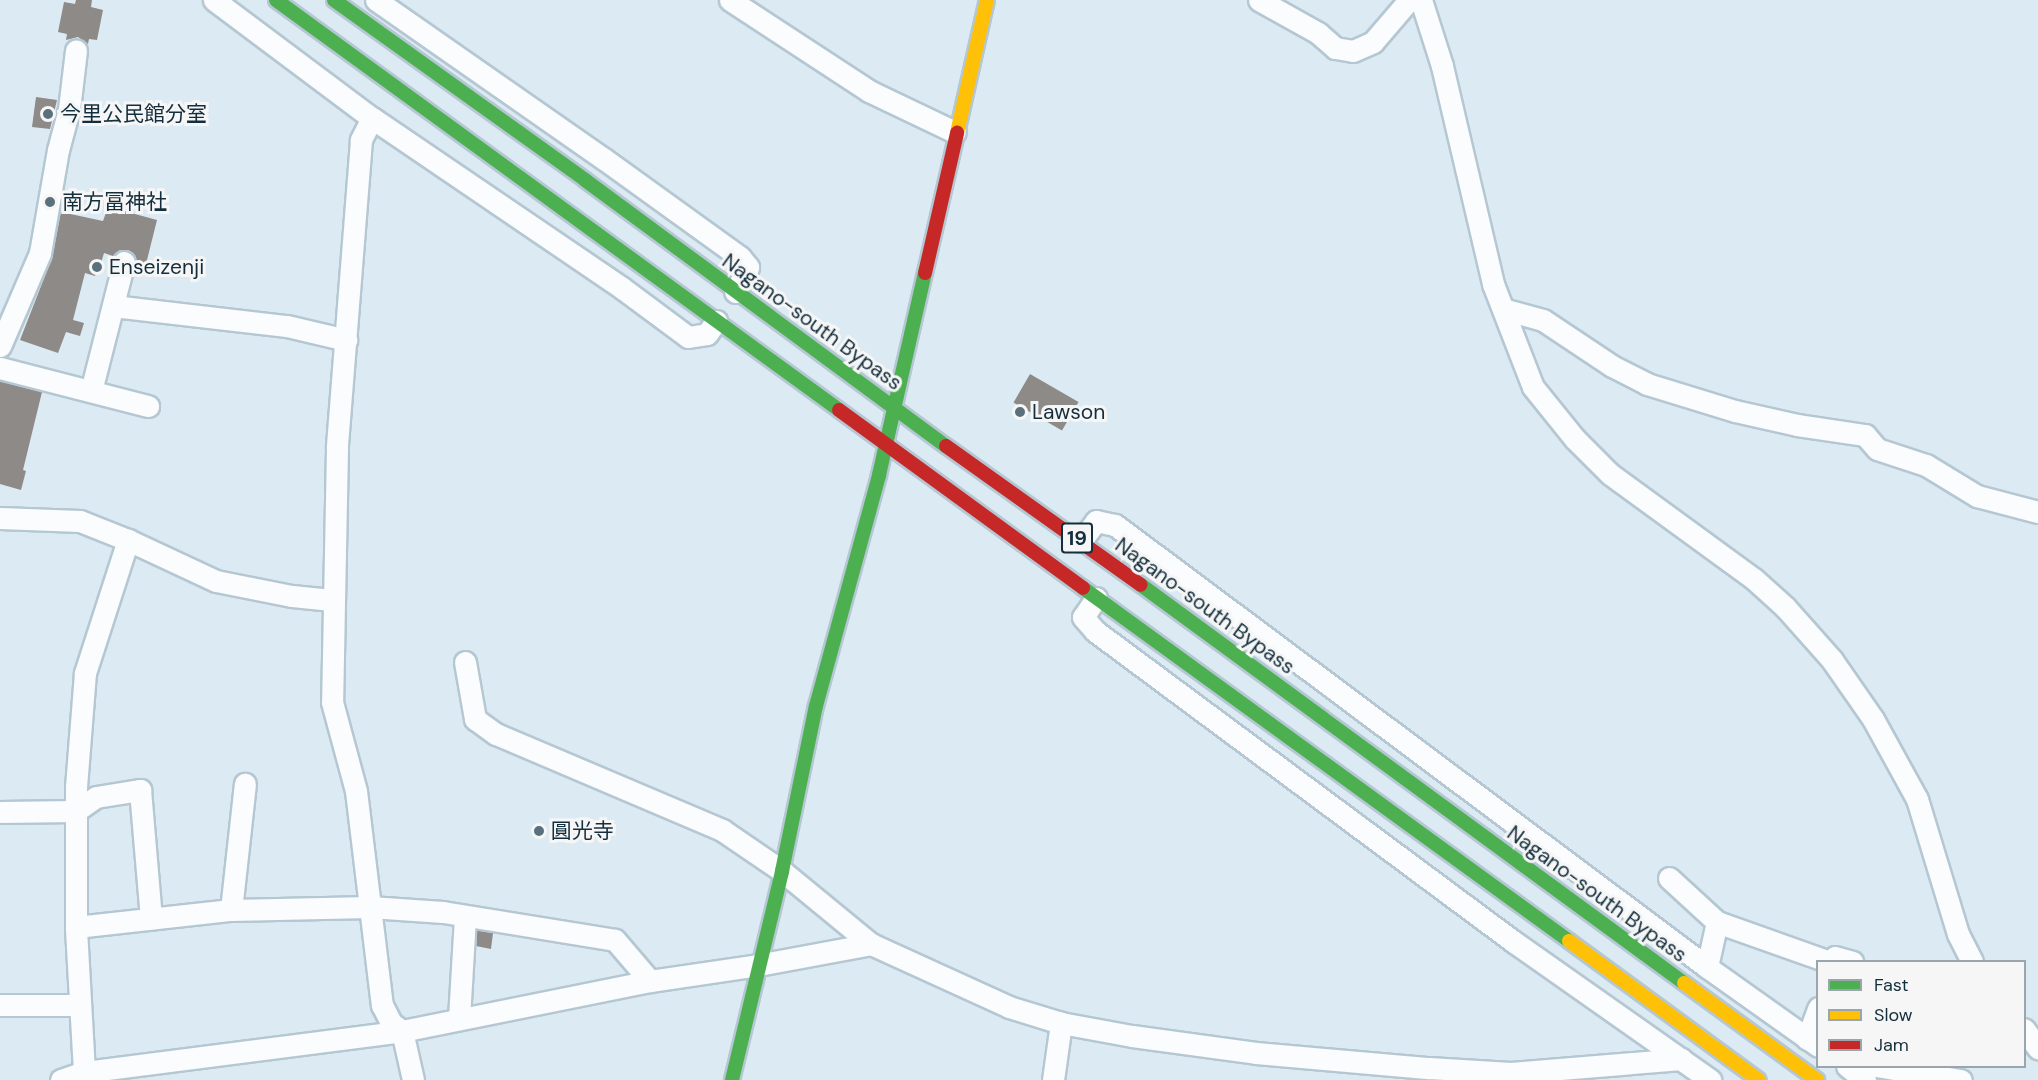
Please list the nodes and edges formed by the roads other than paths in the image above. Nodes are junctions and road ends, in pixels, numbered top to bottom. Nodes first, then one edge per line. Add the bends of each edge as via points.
1 (214, 0) edge
2 (276, 0) edge
3 (334, 0) edge
4 (730, 0) edge
5 (987, 0) edge
6 (1259, 0) edge
7 (1409, 0) edge
8 (1421, 0) edge
9 (382, 2) edge
10 (76, 50) dead end
11 (372, 118) junction
12 (955, 132) junction
13 (124, 262) dead end
14 (735, 292) junction
15 (112, 306) junction
16 (1503, 309) junction
17 (716, 321) junction
18 (346, 340) junction
19 (0, 346) edge
20 (0, 368) edge
21 (91, 391) junction
22 (148, 406) dead end
23 (893, 407) junction
24 (885, 443) junction
25 (2038, 512) edge
26 (0, 518) edge
27 (128, 540) junction
28 (1081, 541) junction
29 (1096, 598) junction
30 (332, 600) junction
31 (465, 662) dead end
32 (245, 784) dead end
33 (76, 811) junction
34 (0, 812) edge
35 (1570, 863) junction
36 (782, 871) junction
37 (1669, 878) dead end
38 (1551, 886) junction
39 (370, 907) junction
40 (231, 910) junction
41 (1532, 916) junction
42 (465, 917) junction
43 (151, 919) junction
44 (1718, 922) junction
45 (76, 927) junction
46 (1514, 942) junction
47 (871, 944) junction
48 (1826, 960) edge
49 (1971, 960) edge
50 (758, 965) junction
51 (1707, 967) junction
52 (650, 981) junction
53 (0, 1005) edge
54 (79, 1005) junction
55 (459, 1018) junction
56 (1816, 1019) edge
57 (1061, 1023) junction
58 (2026, 1030) edge
59 (402, 1031) junction
60 (1812, 1042) edge
61 (2038, 1048) edge
62 (1681, 1059) junction
63 (1850, 1068) edge
64 (1904, 1068) edge
65 (1931, 1070) edge
66 (84, 1072) junction
67 (62, 1080) edge
68 (413, 1080) edge
69 (732, 1080) edge
70 (1053, 1080) edge
71 (1710, 1080) edge
72 (1759, 1080) edge
73 (1817, 1080) edge
74 (1865, 1080) edge
75 (1961, 1080) edge

1 - 11 street
2 - 17 main road, 19
3 - 14 main road, Nagano-south Bypass / 19
4 - 12 street via 870,91
5 - 12 main road
6 - 7 street via 1318,33 1335,48 1353,51 1373,42
8 - 16 street via 1442,66 1493,284
9 - 14 street via 740,257 748,267
10 - 19 street via 69,109 40,253
11 - 17 street via 688,337 707,334
11 - 18 street via 362,140
12 - 23 main road
13 - 15 street
14 - 23 main road, Nagano-south Bypass / 19
15 - 18 street via 287,326
15 - 21 street
16 - 25 street via 1543,320 1611,366 1647,384 1735,411 1864,435 1877,449 1926,465 1977,496
16 - 49 street via 1533,387 1575,439 1610,474 1754,579 1832,660 1873,719 1917,799 1958,934
17 - 24 main road, 19
18 - 30 street
20 - 21 street
21 - 22 street
23 - 24 main road
23 - 28 main road, Nagano-south Bypass / 19
24 - 29 main road, 19
24 - 36 main road via 816,706
26 - 27 street via 80,521
27 - 30 street via 216,581 292,597
27 - 33 street via 85,673
28 - 35 street via 1096,521 1115,525
28 - 38 main road, Nagano-south Bypass / 19
29 - 41 main road, 19
29 - 46 street via 1083,617 1095,630
30 - 39 street via 332,702 356,791
31 - 36 street via 475,719 495,734 722,830
32 - 40 street
33 - 34 street
33 - 43 street via 96,797 140,790
33 - 45 street
35 - 38 street
35 - 51 street
36 - 47 street
36 - 50 main road
37 - 44 street
38 - 73 main road, Nagano-south Bypass / 19
39 - 40 street
39 - 42 street
39 - 59 street via 382,1005 391,1023
40 - 43 street
41 - 46 street
41 - 72 main road, 19
42 - 52 street via 615,940
42 - 55 street
43 - 45 street
44 - 48 street
44 - 51 street
45 - 54 street
46 - 62 street
47 - 50 street
47 - 57 street via 1009,1007
50 - 52 street
50 - 69 main road
51 - 60 street
52 - 55 street
53 - 54 street
54 - 66 street
55 - 59 street
56 - 60 street
57 - 62 street via 1256,1053 1511,1073
57 - 70 street
58 - 61 street
59 - 66 street
59 - 68 street
62 - 71 street
63 - 74 street
64 - 65 street
65 - 75 street
66 - 67 street

